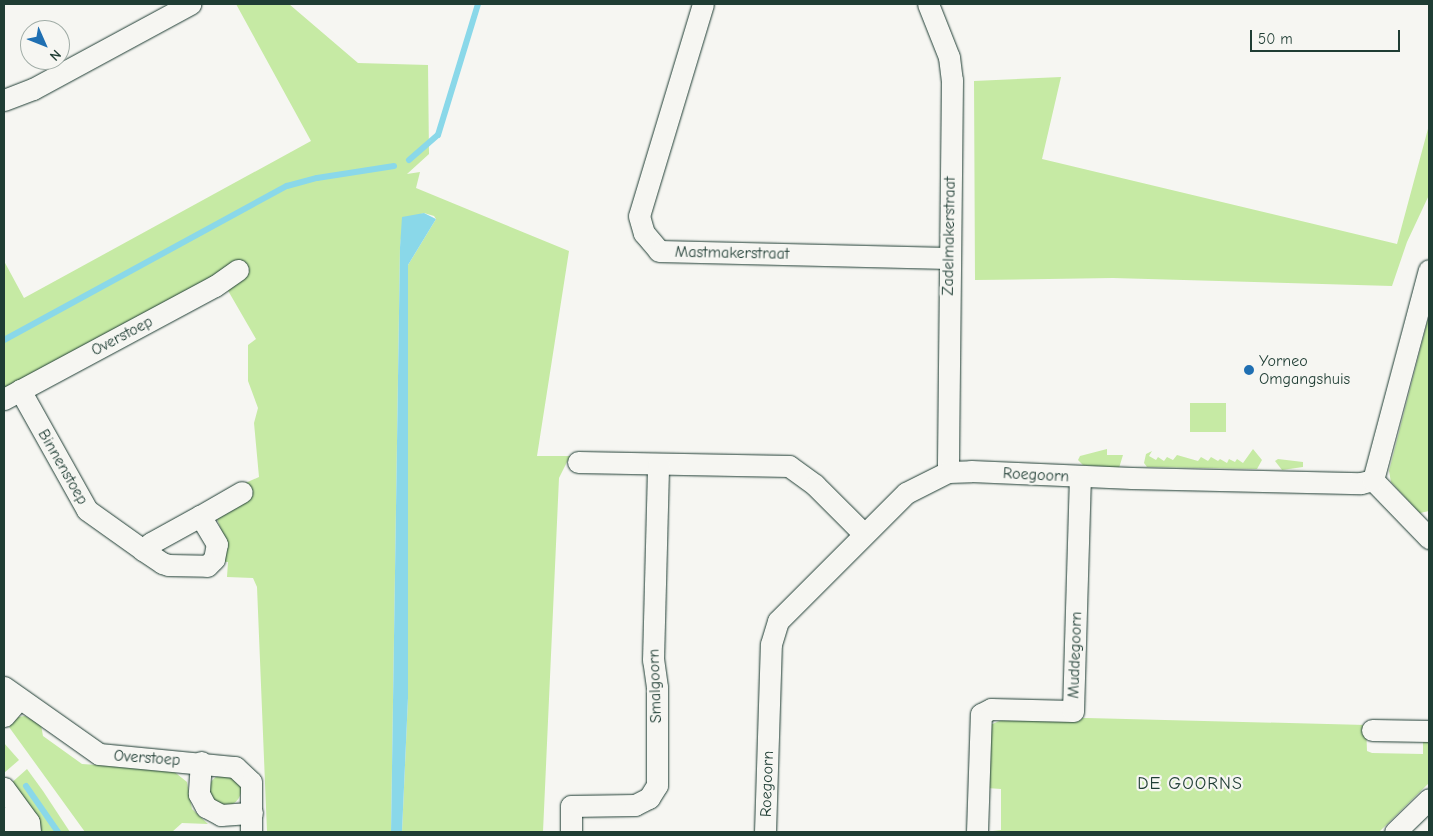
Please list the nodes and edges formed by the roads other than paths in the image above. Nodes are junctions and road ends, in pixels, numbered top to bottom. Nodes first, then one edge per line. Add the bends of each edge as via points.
1 (190, 4) edge
2 (703, 4) edge
3 (928, 4) edge
4 (4, 100) edge
5 (948, 258) junction
6 (238, 270) dead end
7 (1429, 270) edge
8 (1426, 297) edge
9 (12, 394) edge
10 (578, 462) dead end
11 (658, 464) junction
12 (948, 472) junction
13 (1080, 477) junction
14 (1373, 480) junction
15 (242, 492) dead end
16 (200, 516) junction
17 (1427, 532) edge
18 (863, 533) junction
19 (143, 550) junction
20 (11, 693) edge
21 (4, 716) edge
22 (1372, 730) dead end
23 (1429, 731) edge
24 (201, 762) junction
25 (4, 788) edge
26 (1429, 799) edge
27 (4, 817) edge
28 (252, 823) edge
29 (19, 832) edge
30 (30, 832) edge
31 (571, 832) edge
32 (765, 832) edge
33 (977, 832) edge
34 (1395, 832) edge

1 - 4 street via 33,90
2 - 5 street, Mastmakerstraat via 639,216 644,233 659,251
3 - 5 street, Zadelmakerstraat via 949,57 952,80
5 - 12 street, Zadelmakerstraat
6 - 9 street, Overstoep via 215,286
7 - 8 street
8 - 14 street
9 - 19 street, Binnenstoep via 81,503
10 - 11 street
11 - 18 street via 789,466 815,485
11 - 31 street, Smalgoorn via 653,660 657,687 657,785 649,798 635,805 571,806
12 - 13 street, Roegoorn
12 - 18 street, Roegoorn via 906,493
13 - 14 street, Roegoorn via 1361,483
13 - 33 street, Muddegoorn via 1073,711 991,709 981,714
14 - 17 street
15 - 16 street
16 - 19 street
16 - 19 street, Binnenstoep via 217,544 214,559 207,566 168,565
18 - 32 street, Roegoorn via 784,613 774,631
20 - 21 street, Overstoep
20 - 24 street, Overstoep via 99,754
22 - 23 street
24 - 28 street, Overstoep via 199,794 206,808
24 - 28 street, Overstoep via 226,764 242,771 251,782
25 - 30 street via 29,822
26 - 34 street
27 - 29 street

